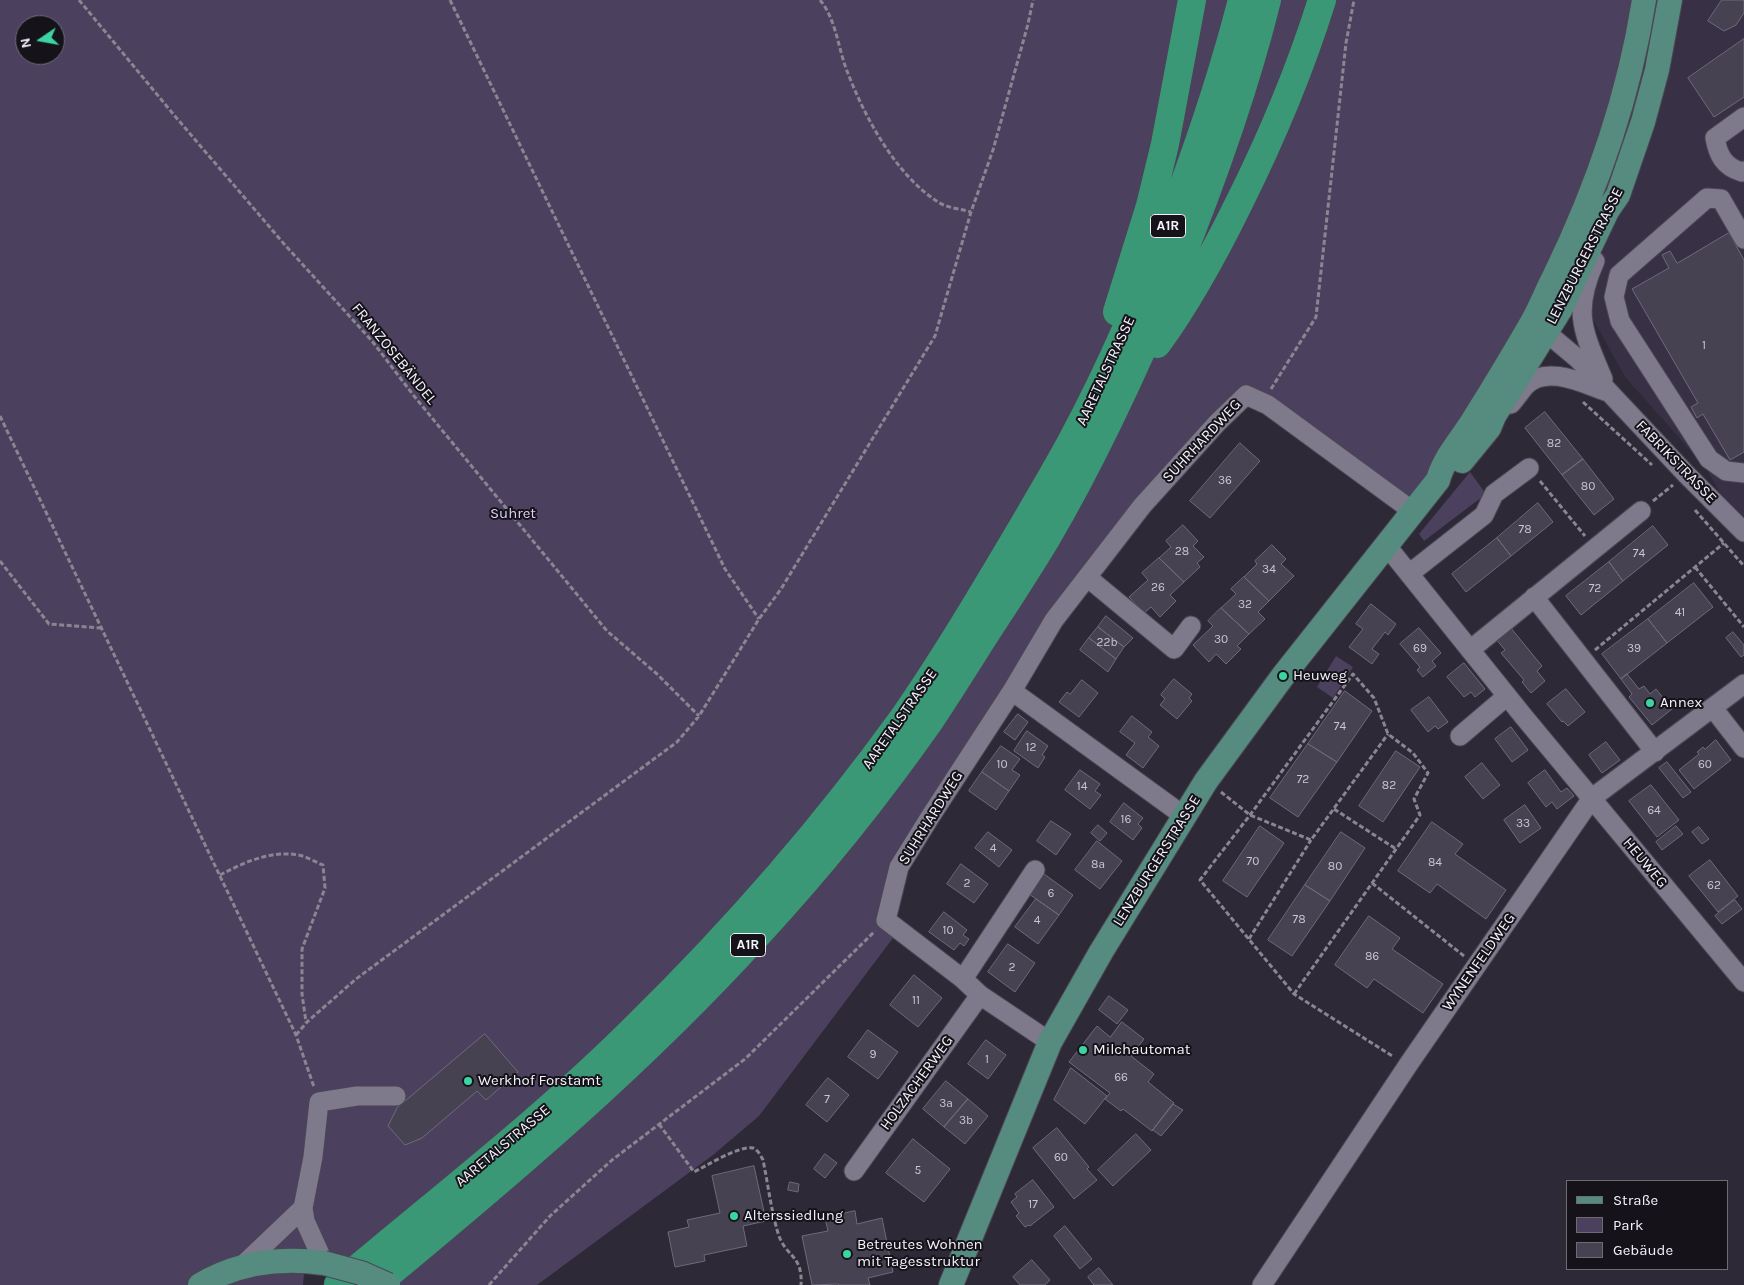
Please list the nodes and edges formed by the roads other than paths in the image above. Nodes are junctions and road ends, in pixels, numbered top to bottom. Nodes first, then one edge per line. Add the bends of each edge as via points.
1 (1192, 0) edge
2 (1242, 0) edge
3 (1267, 0) edge
4 (1322, 0) edge
5 (1644, 0) edge
6 (1670, 0) edge
7 (1744, 117) edge
8 (1744, 171) edge
9 (1618, 195) junction
10 (1744, 239) edge
11 (1539, 328) junction
12 (1126, 388) junction
13 (1608, 392) junction
14 (1489, 428) junction
15 (1071, 443) junction
16 (1529, 468) road end
17 (1744, 473) edge
18 (1438, 480) junction
19 (1641, 510) road end
20 (1414, 512) junction
21 (1742, 524) edge
22 (1386, 545) junction
23 (1408, 574) junction
24 (1087, 577) junction
25 (1534, 597) junction
26 (1191, 626) dead end
27 (1470, 650) junction
28 (1744, 684) edge
29 (1012, 691) junction
30 (1507, 696) junction
31 (1713, 708) junction
32 (1460, 736) dead end
33 (1744, 748) edge
34 (1655, 752) junction
35 (1592, 798) junction
36 (1184, 816) junction
37 (1035, 870) dead end
38 (963, 980) junction
39 (1744, 982) edge
40 (980, 995) junction
41 (1050, 1042) junction
42 (396, 1096) dead end
43 (854, 1171) dead end
44 (303, 1208) junction
45 (242, 1266) junction
46 (323, 1270) edge
47 (200, 1285) edge
48 (375, 1285) edge
49 (388, 1285) edge
50 (951, 1285) edge
51 (1262, 1285) edge

1 - 15 highway via 1150,206 1118,310
2 - 15 highway, AARETALSTRASSE / A1R via 1220,78 1171,220 1116,351
3 - 12 highway, AARETALSTRASSE / A1R via 1254,52 1206,193
4 - 12 highway via 1287,100 1227,228 1182,310
5 - 11 main road, LENZBURGERSTRASSE via 1620,109
6 - 9 main road, LENZBURGERSTRASSE via 1643,122
7 - 8 street via 1715,138 1718,152 1731,169
9 - 11 main road, LENZBURGERSTRASSE via 1607,211 1585,262
9 - 13 street, FABRIKSTRASSE via 1581,300 1582,324
10 - 17 street via 1721,199 1707,198 1619,274 1614,297 1620,321 1709,459 1726,471
11 - 13 street, FABRIKSTRASSE via 1578,358
11 - 14 main road, LENZBURGERSTRASSE
11 - 18 main road, LENZBURGERSTRASSE via 1441,467
12 - 48 highway, AARETALSTRASSE / A1R via 1062,510 1008,599 931,719 828,854 758,934 658,1036 558,1129
13 - 14 street, FABRIKSTRASSE via 1571,379 1551,375 1537,377
13 - 21 street, FABRIKSTRASSE via 1686,474
14 - 18 main road, LENZBURGERSTRASSE via 1450,476
15 - 46 highway, AARETALSTRASSE / A1R via 982,596 924,686 833,811 769,888 635,1029 534,1122
16 - 23 street via 1494,494 1484,515
18 - 20 main road, LENZBURGERSTRASSE
19 - 25 street
20 - 22 main road, LENZBURGERSTRASSE
20 - 24 street, SUHRHARDWEG via 1268,405 1246,395 1142,506
22 - 23 street, HEUWEG
22 - 36 main road, LENZBURGERSTRASSE via 1283,676
23 - 27 street, HEUWEG
24 - 26 street via 1174,649
24 - 29 street, SUHRHARDWEG via 1054,620
25 - 27 street
25 - 34 street
27 - 30 street, HEUWEG
28 - 31 street, WYNENFELDWEG
29 - 36 street
29 - 38 street, SUHRHARDWEG via 899,867 886,920
30 - 32 street
30 - 35 street, HEUWEG
31 - 33 street
31 - 34 street, WYNENFELDWEG
34 - 35 street, WYNENFELDWEG
35 - 39 street, HEUWEG
35 - 51 street, WYNENFELDWEG via 1408,1065
36 - 41 main road, LENZBURGERSTRASSE
37 - 38 street
38 - 40 street
40 - 41 street
40 - 43 street, HOLZACHERWEG
41 - 50 main road, LENZBURGERSTRASSE
42 - 44 street via 357,1096 319,1102
44 - 45 street
44 - 46 street
45 - 46 main road via 262,1262
45 - 47 main road
46 - 49 main road, bridge via 361,1273

